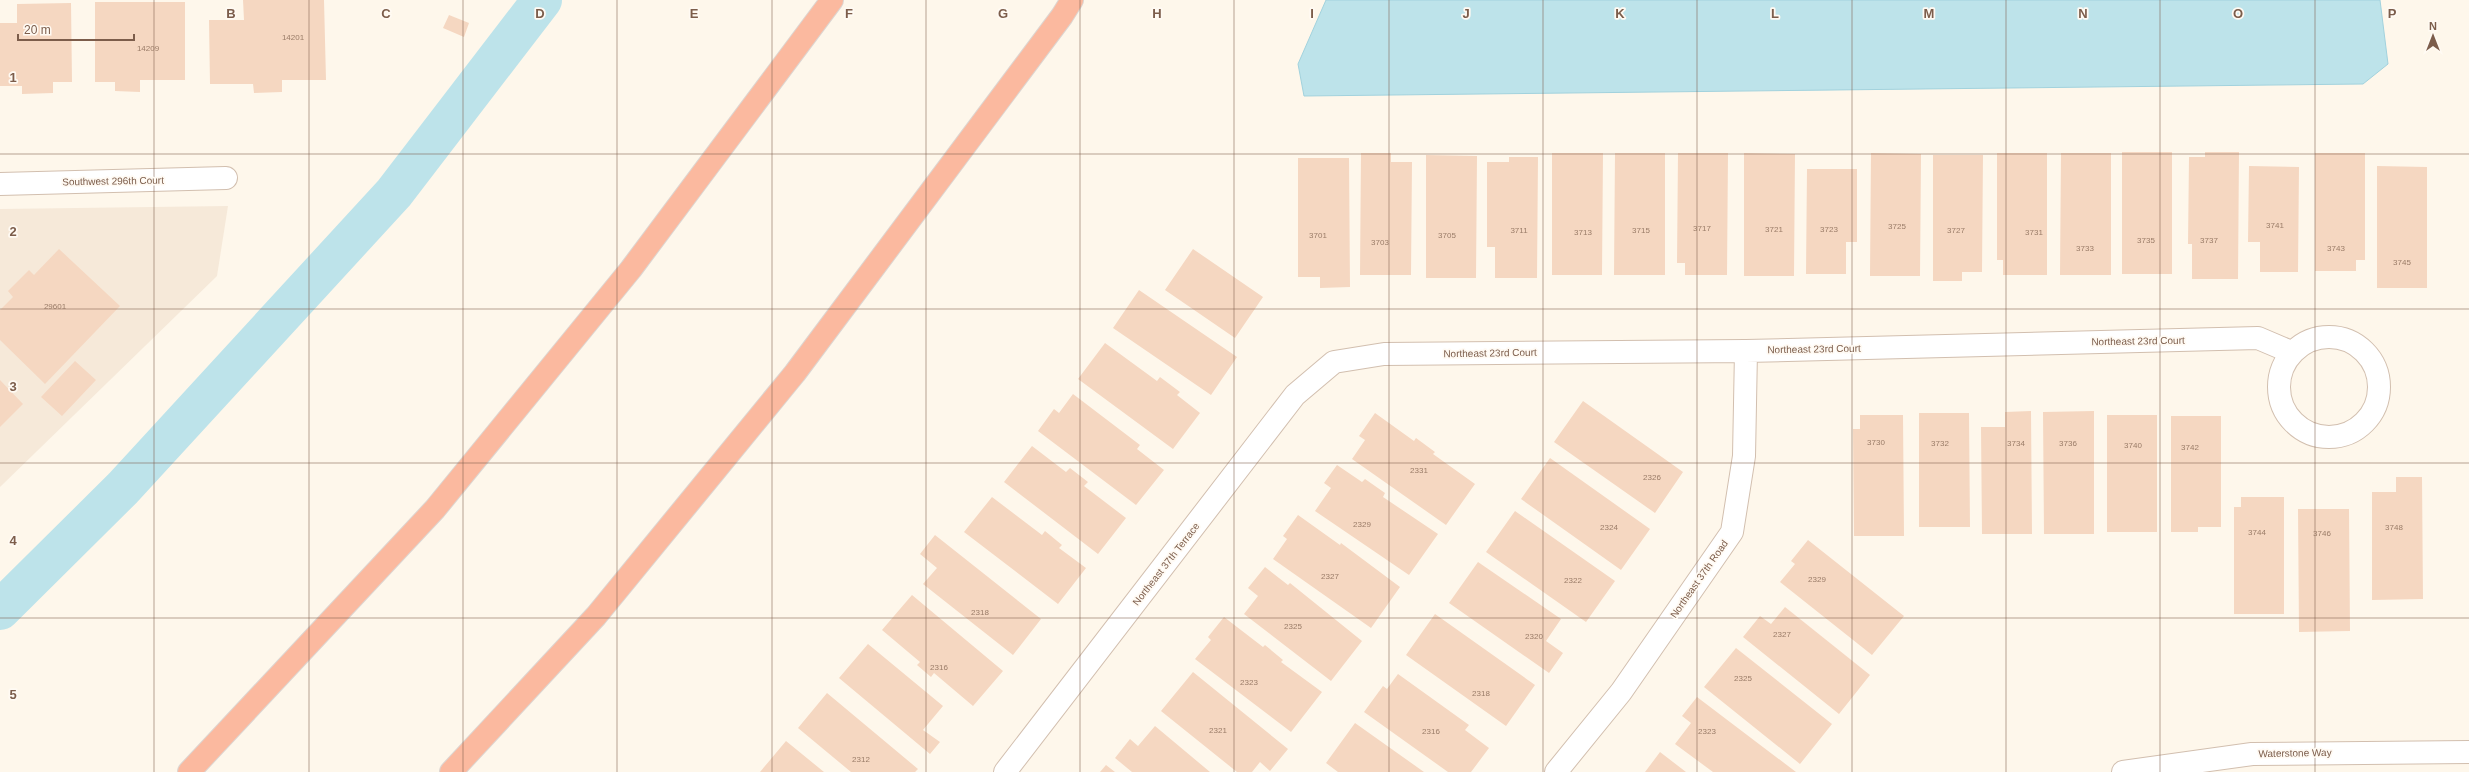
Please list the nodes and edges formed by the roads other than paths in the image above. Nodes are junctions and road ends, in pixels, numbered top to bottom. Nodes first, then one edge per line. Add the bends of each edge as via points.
1 (832, 0) edge
2 (1072, 0) edge
3 (226, 178) dead end
4 (0, 184) edge
5 (1746, 350) junction
6 (2291, 352) junction
7 (1334, 362) joint
8 (2461, 752) edge
9 (189, 772) edge
10 (451, 772) edge
11 (1005, 772) edge
12 (1556, 772) edge
13 (2123, 772) edge

1 - 9 highway via 631,269 435,509
2 - 10 highway via 795,373 596,616
3 - 4 street, Southwest 296th Court
5 - 6 street, Northeast 23rd Court via 2258,338
5 - 7 street, Northeast 23rd Court via 1384,354
5 - 12 street, Northeast 37th Road via 1744,456 1732,532 1621,692
6 - 6 street via 2282,367 2279,384 2281,402 2289,418 2302,430 2319,436 2334,437 2351,432 2366,422 2376,408 2380,391 2379,372 2370,356 2358,344 2341,337 2324,336 2306,342
7 - 11 street, Northeast 37th Terrace via 1295,395
8 - 13 street, Waterstone Way via 2252,754

